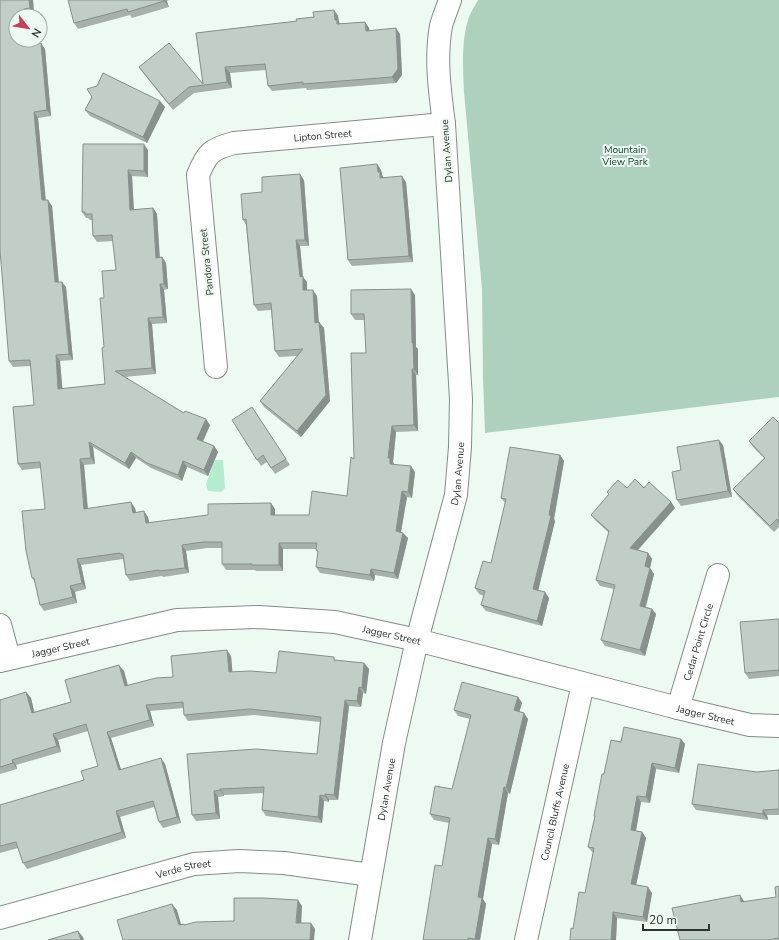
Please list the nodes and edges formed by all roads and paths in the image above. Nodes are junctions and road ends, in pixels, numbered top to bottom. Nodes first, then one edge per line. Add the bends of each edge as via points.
1 (450, 0) edge
2 (444, 124) junction
3 (205, 159) joint
4 (216, 366) dead end
5 (718, 575) dead end
6 (0, 625) edge
7 (417, 640) junction
8 (5, 660) edge
9 (583, 684) junction
10 (678, 708) junction
11 (779, 726) edge
12 (371, 875) junction
13 (0, 918) edge
14 (360, 940) edge
15 (526, 940) edge

1 - 2 street, Dylan Avenue via 438,49
2 - 3 street, Lipton Street via 234,143 218,147
2 - 7 street, Dylan Avenue via 460,399 460,447 456,495
3 - 4 street, Pandora Street via 198,175
5 - 10 street, Cedar Point Circle
6 - 8 street
7 - 8 street, Jagger Street via 335,622 259,617 177,620
7 - 9 street, Jagger Street
7 - 12 street, Dylan Avenue via 394,743
9 - 10 street, Jagger Street
9 - 15 street, Council Bluffs Avenue
10 - 11 street, Jagger Street via 750,725
12 - 13 street, Verde Street via 284,863 239,861 194,864
12 - 14 street, Dylan Avenue

